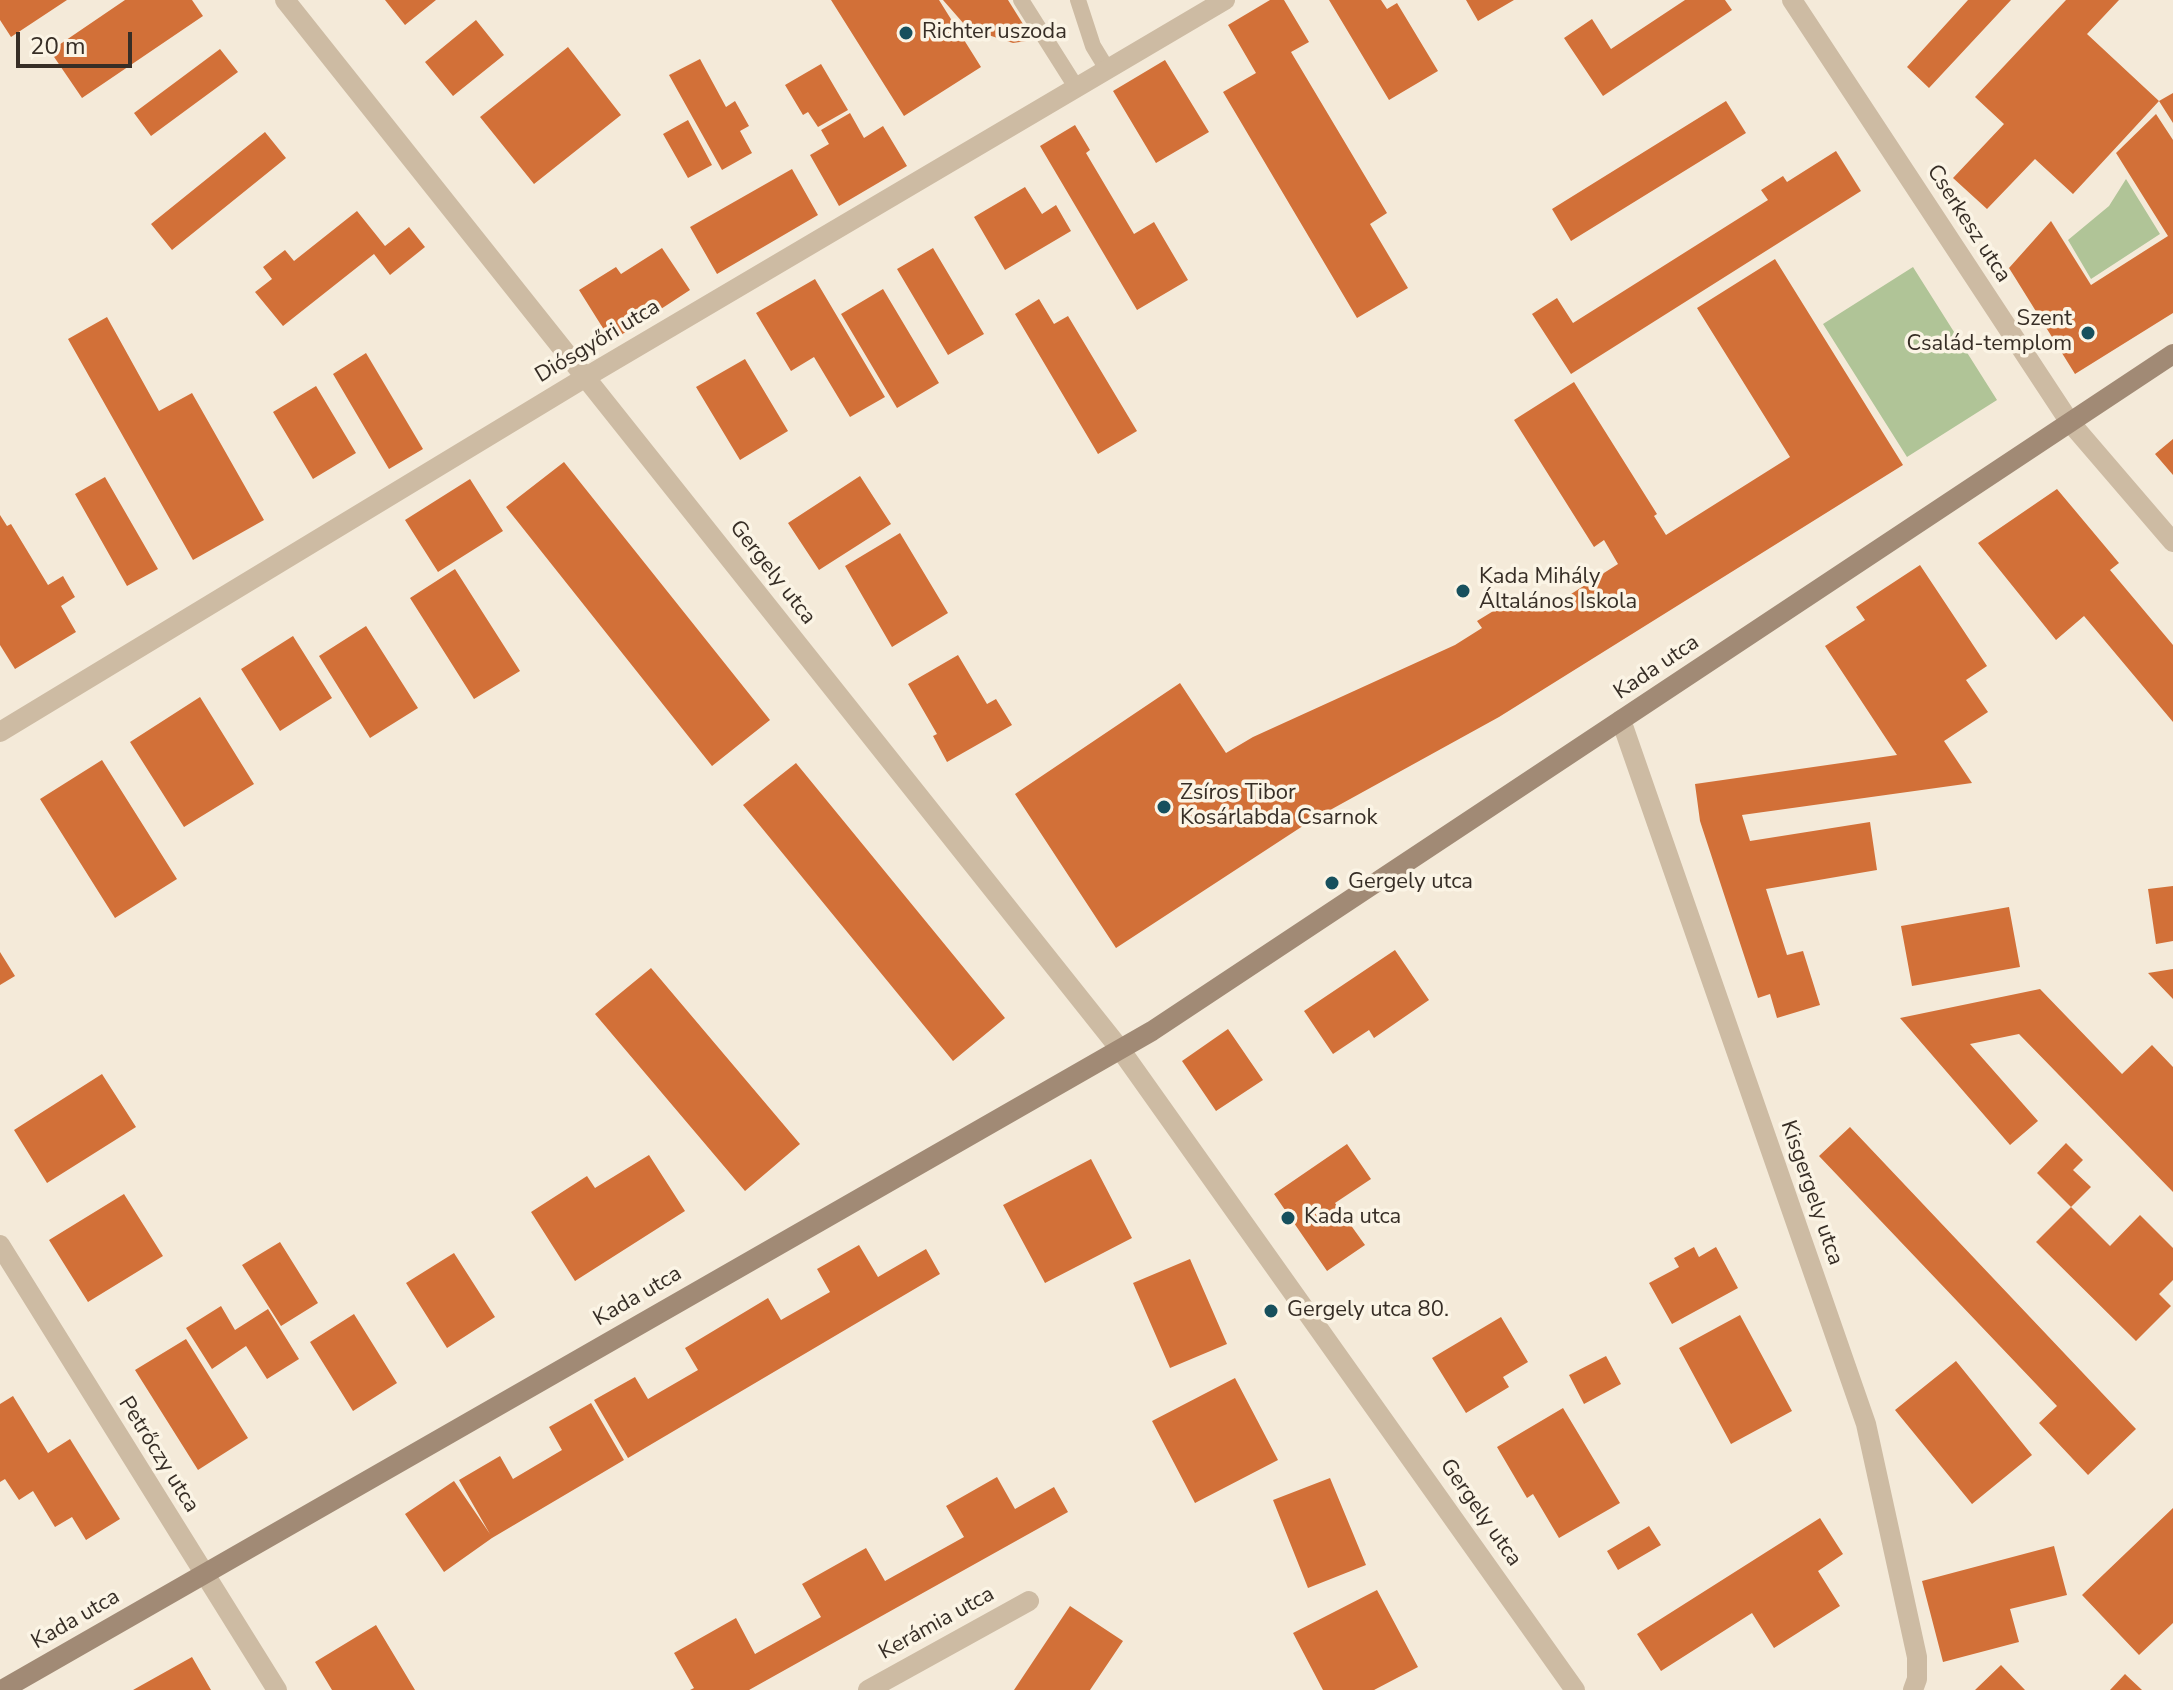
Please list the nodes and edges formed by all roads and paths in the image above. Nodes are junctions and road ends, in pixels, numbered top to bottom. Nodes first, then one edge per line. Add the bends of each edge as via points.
1 (285, 0) edge
2 (1021, 0) edge
3 (1078, 0) edge
4 (1225, 0) edge
5 (1792, 0) edge
6 (1107, 69) junction
7 (1076, 87) junction
8 (2173, 354) edge
9 (586, 377) junction
10 (2069, 421) junction
11 (2173, 542) edge
12 (1621, 720) junction
13 (0, 732) edge
14 (1120, 1049) junction
15 (0, 1245) edge
16 (204, 1574) junction
17 (1029, 1601) dead end
18 (2, 1690) edge
19 (277, 1690) edge
20 (868, 1690) edge
21 (1575, 1690) edge
22 (1913, 1690) edge

1 - 9 street, Gergely utca
2 - 7 lane
3 - 6 lane
4 - 6 street, Diósgyőri utca
5 - 10 street, Cserkesz utca
6 - 7 street, Diósgyőri utca
7 - 9 street, Diósgyőri utca
8 - 10 street, Kada utca
9 - 13 street, Diósgyőri utca
9 - 14 street, Gergely utca
10 - 11 street, Cserkesz utca
10 - 12 street, Kada utca
12 - 14 street, Kada utca
12 - 22 street, Kisgergely utca via 1866,1424 1917,1657
14 - 16 street, Kada utca
14 - 21 street, Gergely utca
15 - 16 street, Petrőczy utca
16 - 18 street, Kada utca
16 - 19 street, Petrőczy utca
17 - 20 street, Kerámia utca

